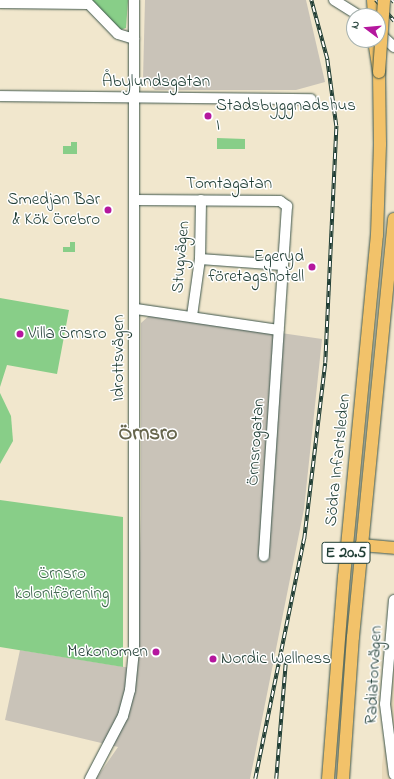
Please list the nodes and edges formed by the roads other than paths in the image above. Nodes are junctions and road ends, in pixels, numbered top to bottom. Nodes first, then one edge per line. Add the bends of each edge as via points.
1 (134, 0) edge
2 (334, 0) edge
3 (384, 0) edge
4 (87, 2) edge
5 (0, 3) edge
6 (347, 8) edge
7 (134, 39) junction
8 (386, 40) edge
9 (375, 48) edge
10 (394, 48) edge
11 (379, 72) junction
12 (0, 96) edge
13 (133, 98) junction
14 (311, 98) dead end
15 (134, 200) junction
16 (201, 200) junction
17 (394, 218) edge
18 (200, 259) junction
19 (283, 265) junction
20 (136, 309) junction
21 (192, 316) junction
22 (278, 330) junction
23 (361, 545) junction
24 (394, 548) edge
25 (264, 556) dead end
26 (394, 600) edge
27 (394, 774) edge
28 (90, 779) edge
29 (328, 779) edge
30 (342, 779) edge

1 - 7 street, Idrottsvägen
2 - 6 street
3 - 11 main road, bridge
4 - 5 street
4 - 7 street via 118,34
7 - 13 street, Idrottsvägen
8 - 10 street
9 - 11 main road, bridge
11 - 29 main road, Södra Infartsleden / E 20.5 via 380,144 370,305
12 - 13 street, Åbylundsgatan
13 - 14 street, Åbylundsgatan
13 - 15 street, Idrottsvägen
15 - 16 street, Tomtagatan
15 - 20 street, Idrottsvägen via 133,288
16 - 18 street, Stugvägen
16 - 19 street, Tomtagatan via 285,202 288,211
17 - 23 main road, Södra Infartsleden / E 20.5
18 - 19 street
18 - 21 street, Stugvägen
19 - 22 street, Örnsrogatan
20 - 21 street
20 - 28 street, Idrottsvägen via 133,667 123,716
21 - 22 street
22 - 25 street, Örnsrogatan
23 - 24 main road
23 - 30 main road, Södra Infartsleden / E 20.5
26 - 27 street, Radiatorvägen via 385,704

